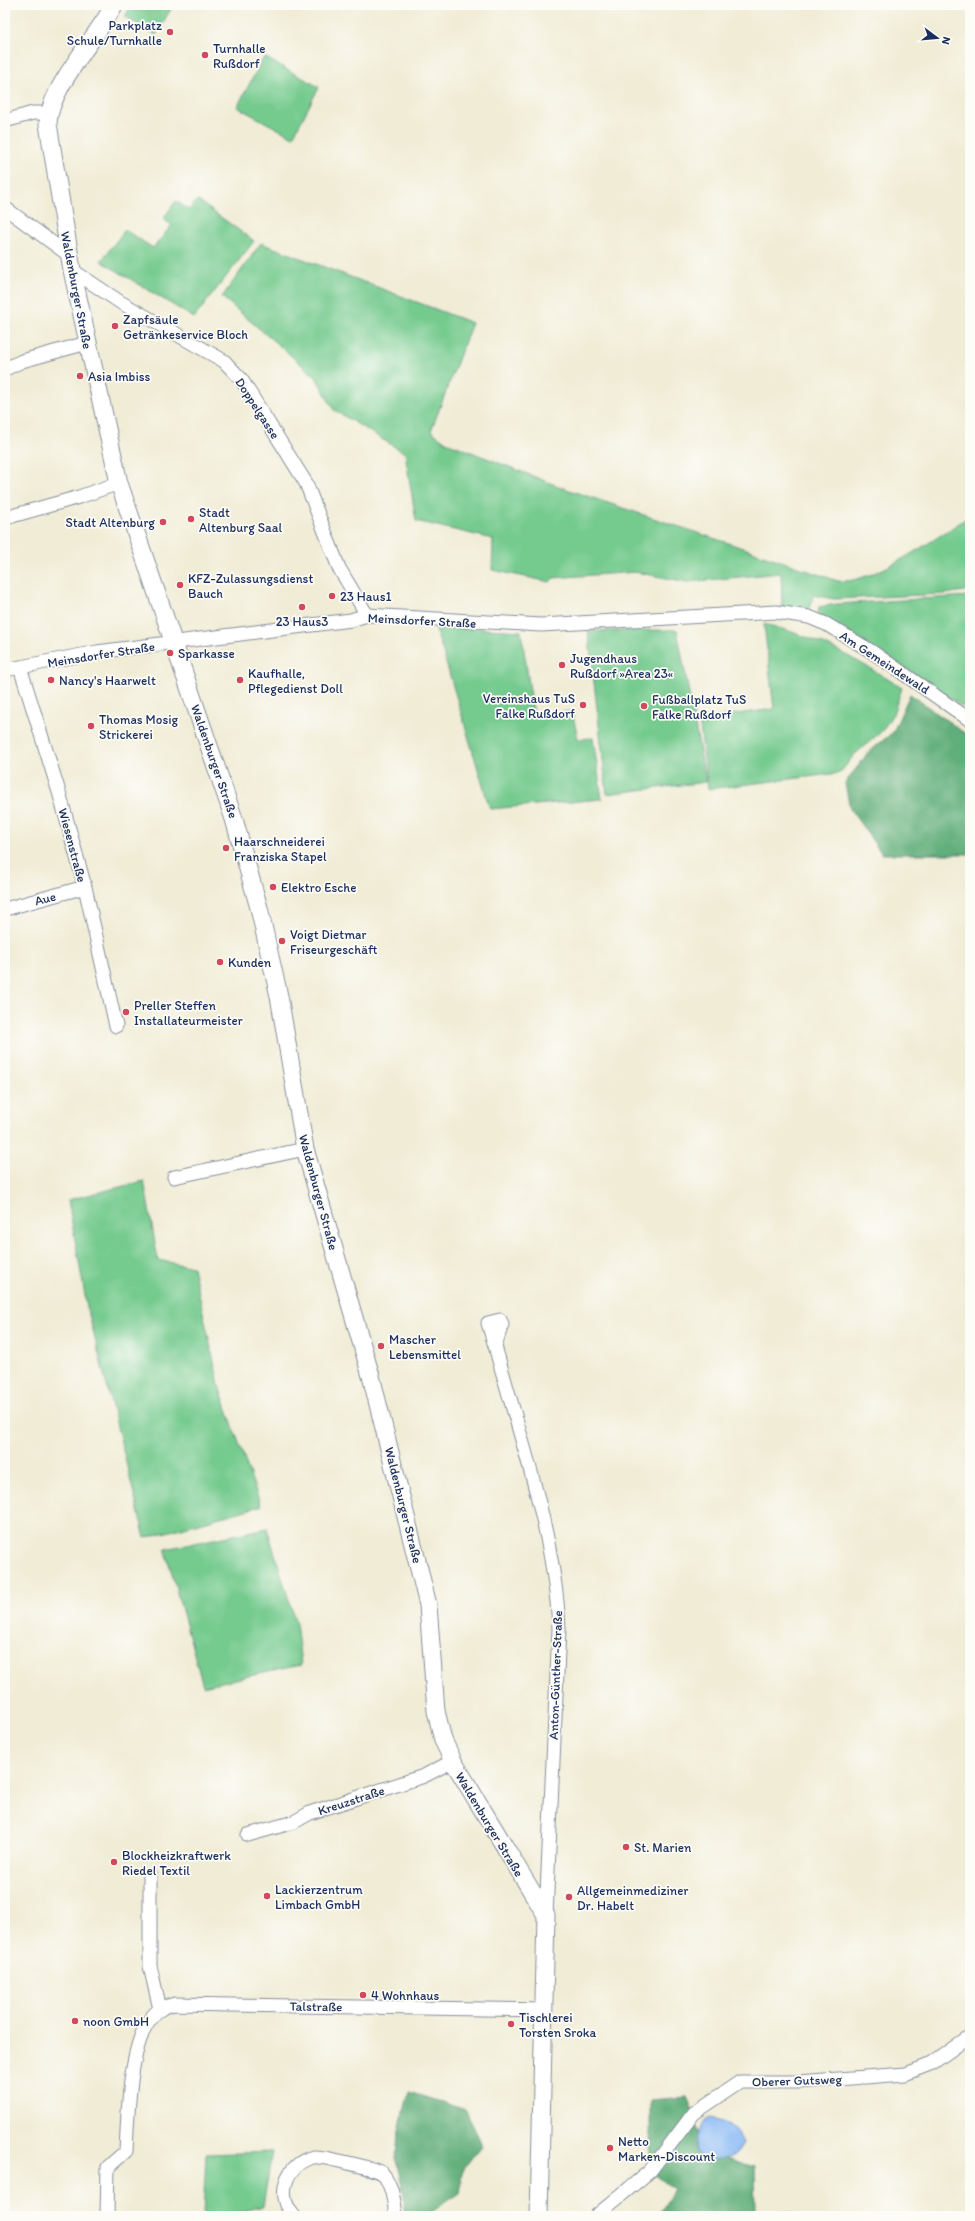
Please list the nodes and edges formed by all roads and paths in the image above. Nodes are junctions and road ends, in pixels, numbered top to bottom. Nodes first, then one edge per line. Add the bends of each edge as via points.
1 (114, 5) edge
2 (48, 113) junction
3 (5, 120) edge
4 (5, 208) edge
5 (71, 263) junction
6 (87, 343) junction
7 (5, 369) edge
8 (119, 483) junction
9 (5, 518) edge
10 (794, 614) joint
11 (367, 615) junction
12 (175, 643) junction
13 (20, 667) junction
14 (5, 670) edge
15 (970, 720) edge
16 (85, 887) junction
17 (5, 909) edge
18 (116, 1026) dead end
19 (305, 1149) junction
20 (174, 1177) dead end
21 (495, 1346) dead end
22 (453, 1761) junction
23 (248, 1835) dead end
24 (150, 1877) dead end
25 (546, 1915) junction
26 (160, 2009) junction
27 (544, 2010) junction
28 (970, 2036) edge
29 (107, 2216) edge
30 (294, 2216) edge
31 (396, 2216) edge
32 (539, 2216) edge
33 (596, 2216) edge

1 - 2 main road, Waldenburger Straße via 102,27 55,95
2 - 3 street via 33,113
2 - 5 main road, Waldenburger Straße
4 - 5 street, Doppelgasse
5 - 6 main road, Waldenburger Straße
5 - 11 street, Doppelgasse via 120,302 224,361 242,379 306,483 338,568
6 - 7 street via 22,361
6 - 8 main road, Waldenburger Straße
8 - 9 street
8 - 12 main road, Waldenburger Straße
10 - 11 street, Meinsdorfer Straße via 748,612 541,625
10 - 15 street, Am Gemeindewald via 826,624 871,650
11 - 12 street, Meinsdorfer Straße via 351,620
12 - 13 street, Meinsdorfer Straße via 97,652
12 - 19 main road, Waldenburger Straße via 234,819 259,908 279,996
13 - 14 street, Meinsdorfer Straße
13 - 16 street, Wiesenstraße
16 - 17 street, Aue
16 - 18 street, Wiesenstraße
19 - 20 street
19 - 22 main road, Waldenburger Straße via 371,1376 408,1518 428,1605 436,1711 443,1740
21 - 25 street, Anton-Günther-Straße via 546,1530 558,1598 559,1629
22 - 23 street, Kreuzstraße via 424,1776 310,1813 294,1822
22 - 25 main road, Waldenburger Straße
24 - 26 street via 150,1966
25 - 27 main road
26 - 27 street, Talstraße via 176,2004
26 - 29 street via 144,2029 137,2046 130,2082 126,2151 108,2167
27 - 32 main road
28 - 33 street, Oberer Gutsweg via 931,2064 905,2074 798,2082 740,2082 694,2113 650,2171
30 - 31 street via 285,2201 286,2179 295,2166 315,2156 378,2170 388,2183

